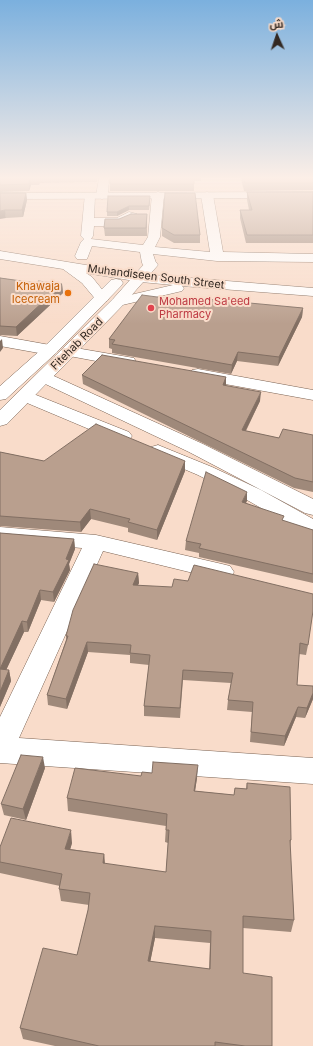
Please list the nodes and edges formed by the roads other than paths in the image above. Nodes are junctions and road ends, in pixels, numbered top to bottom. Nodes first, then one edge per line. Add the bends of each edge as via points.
1 (88, 227) edge
2 (154, 227) edge
3 (212, 227) edge
4 (87, 242) junction
5 (0, 244) edge
6 (0, 255) edge
7 (82, 256) junction
8 (217, 256) junction
9 (98, 258) dead end
10 (313, 258) edge
11 (144, 263) junction
12 (62, 265) junction
13 (124, 275) junction
14 (313, 280) edge
15 (198, 284) junction
16 (313, 292) edge
17 (102, 298) junction
18 (118, 302) junction
19 (0, 341) edge
20 (50, 350) junction
21 (70, 352) junction
22 (141, 364) edge
23 (180, 371) edge
24 (45, 377) junction
25 (2, 393) edge
26 (313, 395) edge
27 (26, 396) junction
28 (0, 420) edge
29 (171, 437) junction
30 (155, 450) junction
31 (313, 508) edge
32 (313, 528) edge
33 (0, 534) edge
34 (96, 542) junction
35 (243, 577) edge
36 (0, 749) edge
37 (313, 771) edge

1 - 4 main road
2 - 11 main road via 154,237
3 - 8 main road
4 - 7 main road
4 - 11 main road
5 - 7 main road, Muhandiseen South Street
6 - 12 main road, Muhandiseen South Street
7 - 9 main road, Muhandiseen South Street
8 - 10 main road
8 - 11 main road
11 - 13 main road, Fitehab Road
11 - 14 main road, Muhandiseen South Street via 235,275
11 - 15 main road, Muhandiseen South Street
11 - 18 main road, Fitehab Road
12 - 13 main road, Muhandiseen South Street
12 - 17 main road via 79,273
13 - 17 main road, Fitehab Road
15 - 16 main road, Muhandiseen South Street
15 - 18 main road
17 - 20 main road, Fitehab Road
18 - 21 main road, Fitehab Road
19 - 20 main road
20 - 25 main road, Fitehab Road
21 - 22 main road
21 - 24 main road, Fitehab Road
23 - 26 main road
24 - 27 main road, Fitehab Road
24 - 29 main road
27 - 28 main road, Fitehab Road
27 - 30 main road
29 - 30 main road
29 - 31 main road
30 - 32 main road via 233,485
33 - 34 main road
34 - 35 main road
34 - 36 main road
36 - 37 main road

